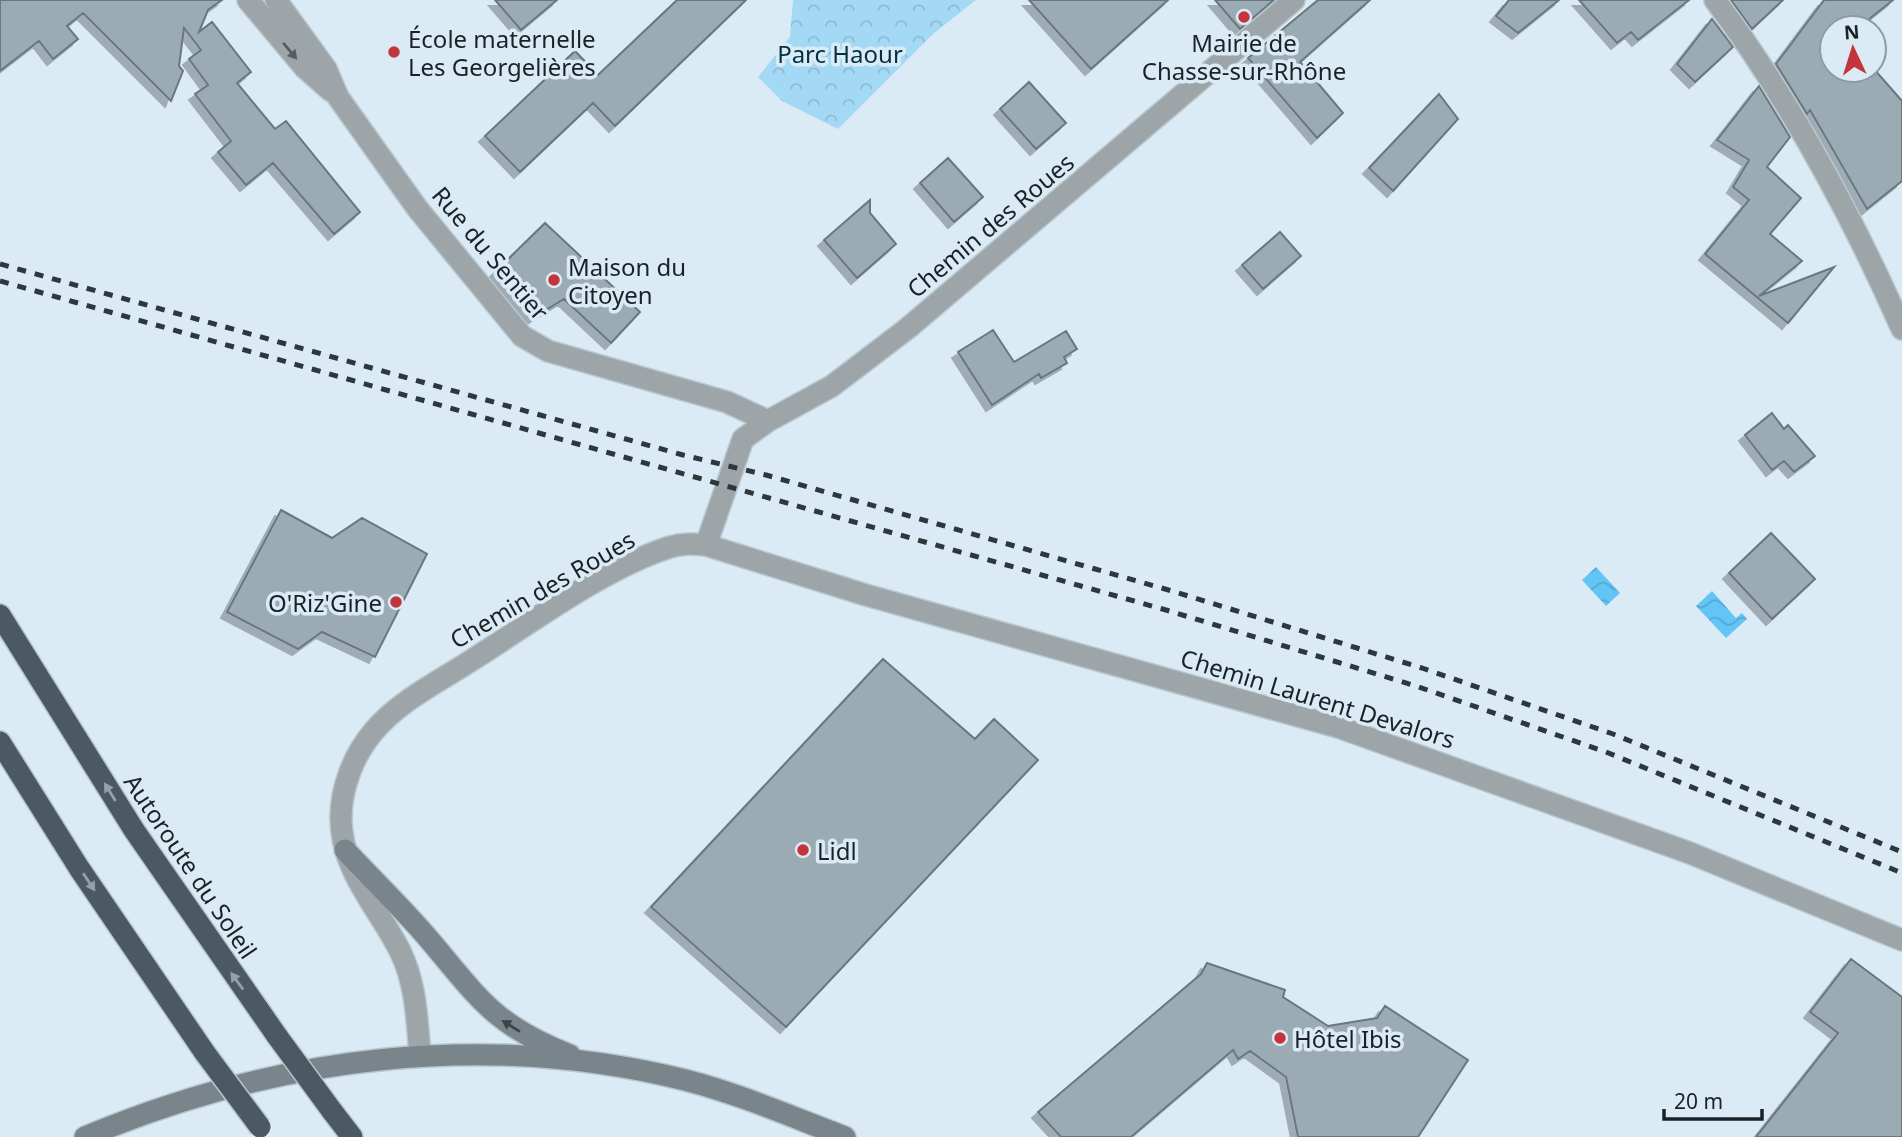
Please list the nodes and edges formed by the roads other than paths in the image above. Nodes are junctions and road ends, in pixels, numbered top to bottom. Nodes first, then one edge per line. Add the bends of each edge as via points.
1 (248, 0) edge
2 (276, 0) edge
3 (1294, 0) edge
4 (1715, 0) edge
5 (338, 97) junction
6 (1902, 329) edge
7 (768, 421) junction
8 (706, 545) junction
9 (0, 615) edge
10 (0, 742) edge
11 (345, 850) junction
12 (1902, 940) edge
13 (421, 1055) junction
14 (595, 1065) junction
15 (264, 1132) edge
16 (85, 1137) edge
17 (352, 1137) edge
18 (845, 1137) edge

1 -> 5 street, Rue du Sentier via 305,68
2 - 5 street, Rue du Sentier via 326,69
3 - 7 street, Chemin des Roues via 908,328 832,386
4 - 6 street via 1785,103 1860,236
5 - 7 street, Rue du Sentier via 417,208 522,336 548,351 727,402
7 - 8 street, Chemin des Roues via 743,439
8 - 11 street, Chemin des Roues via 670,547 632,563 390,714 355,759 343,794
8 - 12 street, Chemin Laurent Devalors via 866,595 1341,728 1677,848
17 -> 9 highway, Autoroute du Soleil, bridge via 134,830
10 -> 15 highway, bridge via 79,868
11 - 13 street, Chemin des Roues via 353,872 401,952 410,977
14 -> 11 main road via 499,1019
13 - 14 main road via 502,1055
13 - 16 main road via 346,1062 267,1077 189,1098
14 - 18 main road via 685,1080

